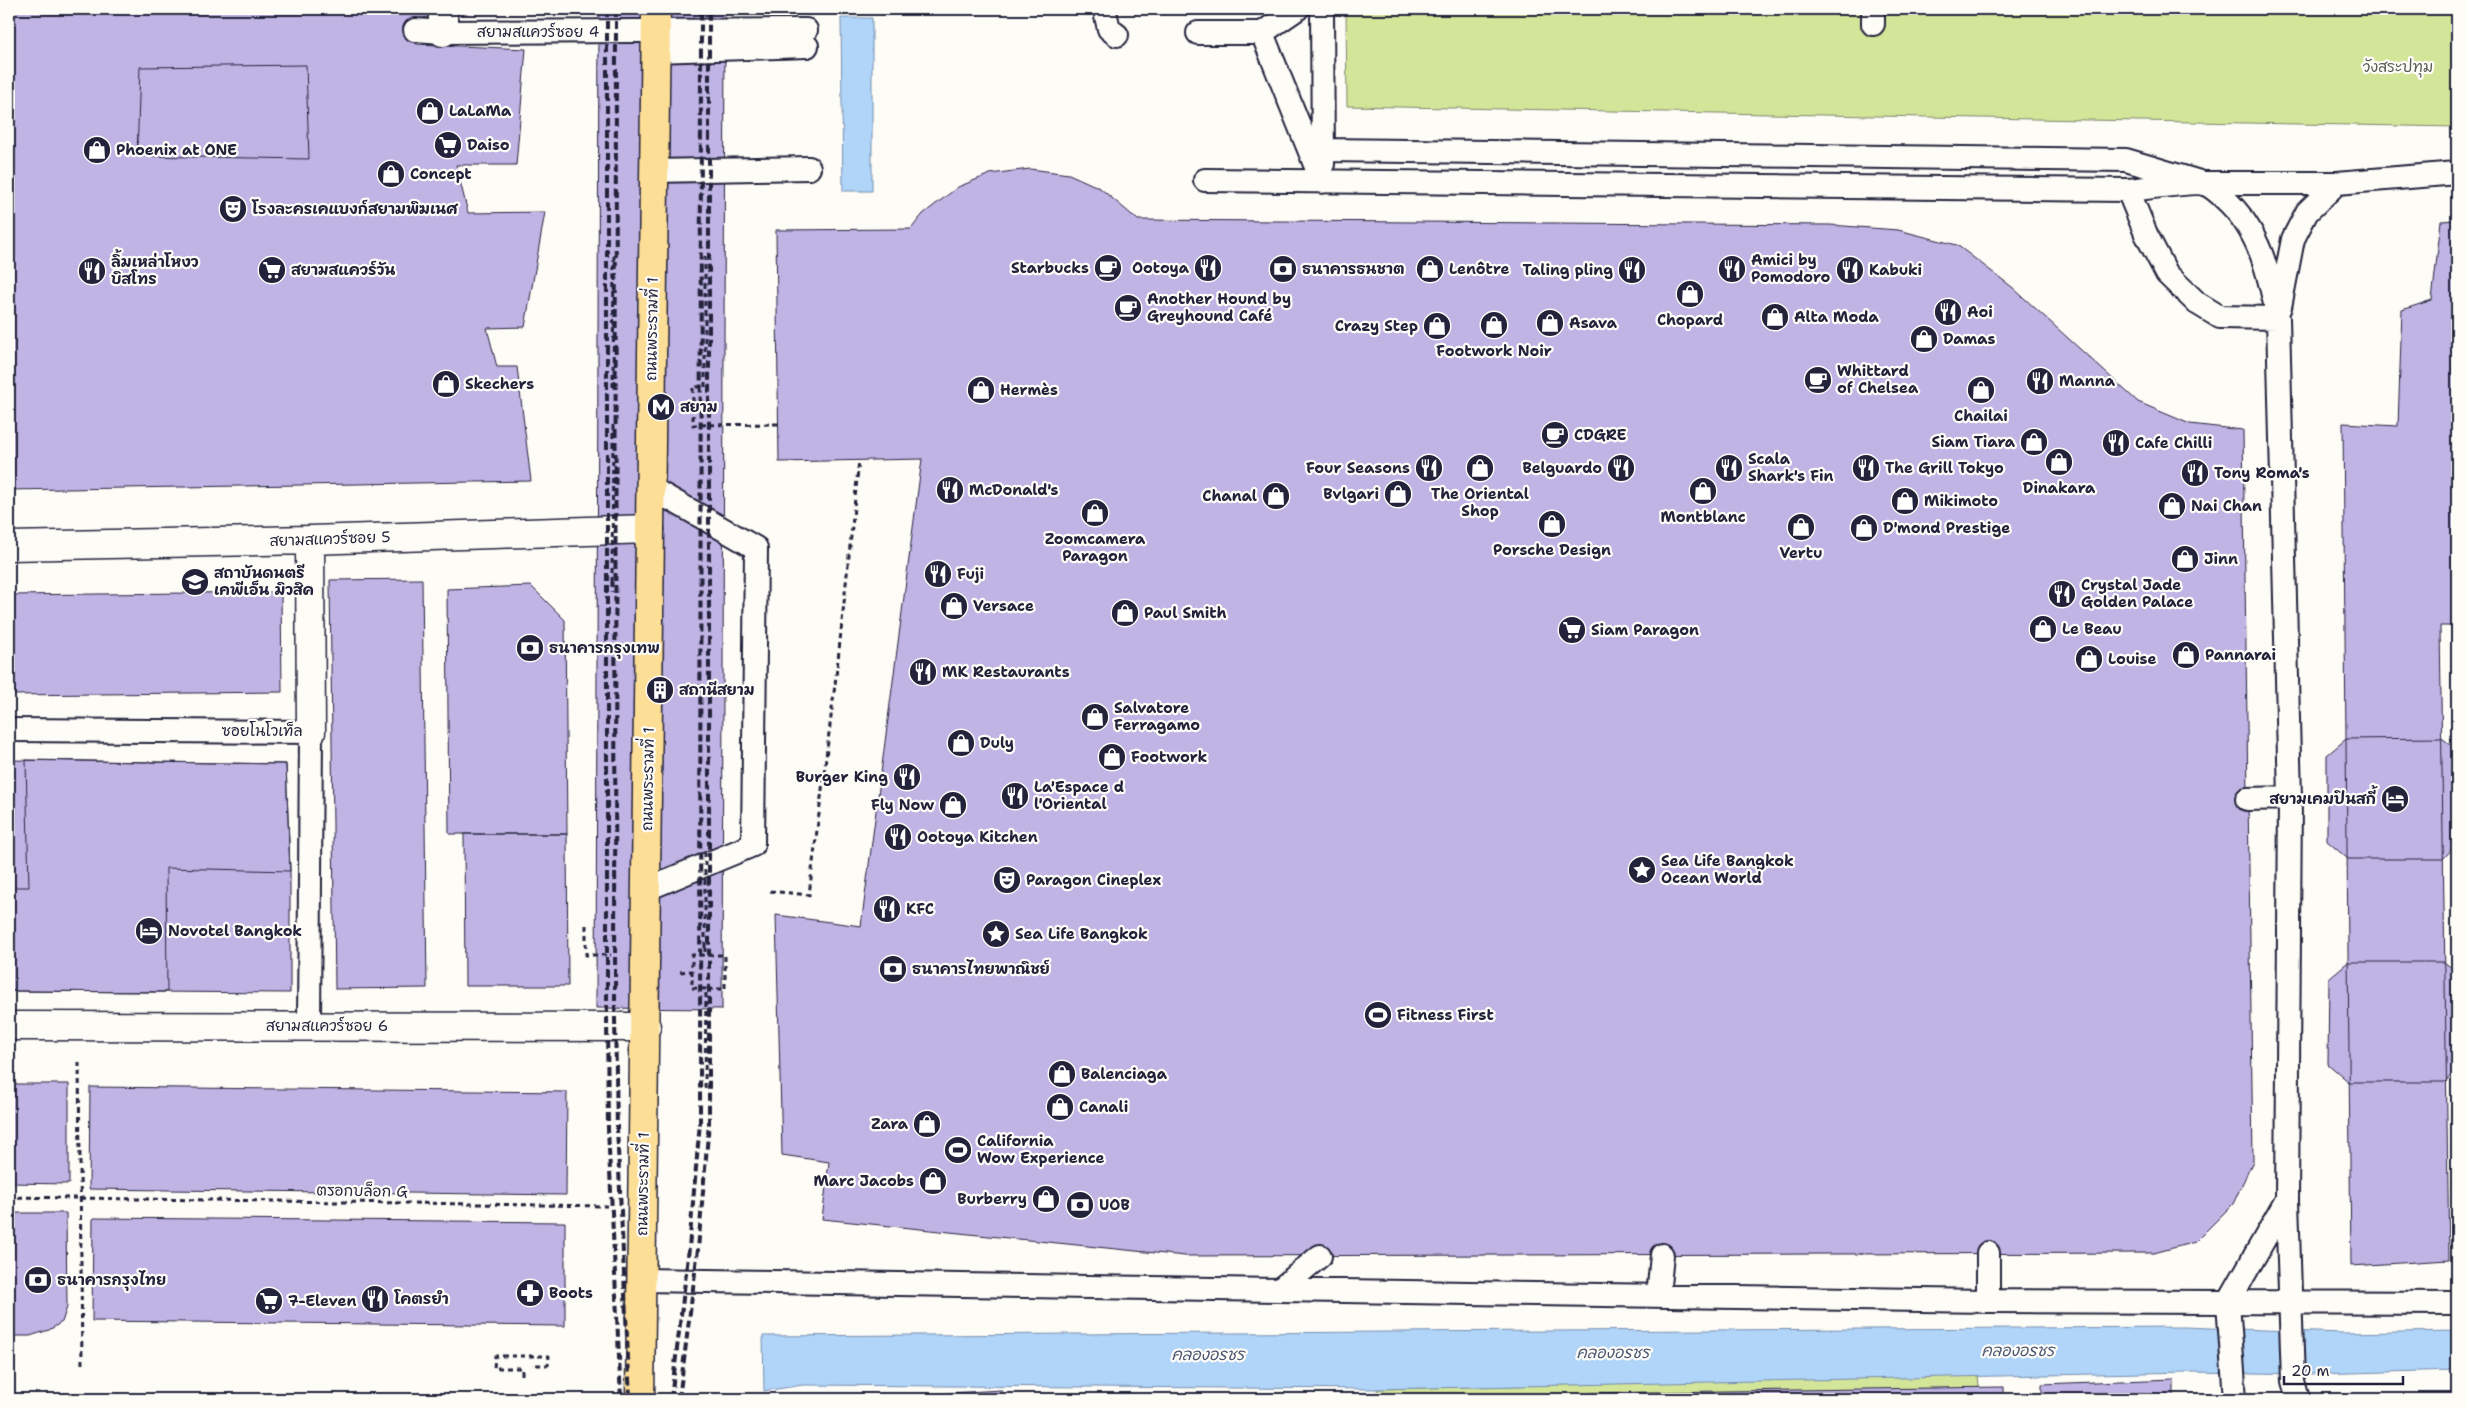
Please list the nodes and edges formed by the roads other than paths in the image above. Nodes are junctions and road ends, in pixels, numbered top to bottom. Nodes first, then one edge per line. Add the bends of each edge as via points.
1 (1298, 9) edge
2 (1322, 9) edge
3 (1106, 16) dead end
4 (443, 20) edge
5 (415, 30) dead end
6 (656, 31) edge
7 (1198, 32) dead end
8 (1262, 33) junction
9 (1117, 35) dead end
10 (806, 38) dead end
11 (1324, 150) junction
12 (809, 168) dead end
13 (654, 171) junction
14 (2457, 173) edge
15 (1205, 180) dead end
16 (1322, 182) junction
17 (2203, 183) junction
18 (2337, 183) junction
19 (2128, 190) junction
20 (2278, 318) junction
21 (651, 488) junction
22 (650, 529) junction
23 (310, 540) junction
24 (9, 546) edge
25 (9, 730) edge
26 (311, 732) junction
27 (2290, 798) junction
28 (2247, 799) dead end
29 (647, 889) junction
30 (9, 1026) edge
31 (309, 1026) junction
32 (646, 1027) junction
33 (2286, 1200) junction
34 (1988, 1253) dead end
35 (1662, 1255) dead end
36 (1320, 1256) dead end
37 (642, 1280) junction
38 (1279, 1290) junction
39 (1658, 1296) junction
40 (1988, 1301) junction
41 (2228, 1303) junction
42 (2289, 1303) junction
43 (2457, 1303) edge
44 (2296, 1390) edge
45 (2234, 1391) edge
46 (640, 1399) edge

1 - 8 lane
2 - 11 lane
3 - 9 lane via 1110,29
4 - 5 lane, สยามสแควร์ซอย 4
4 - 6 lane, สยามสแควร์ซอย 4
6 - 10 lane, สยามสแควร์ซอย 4
6 - 13 main road, ถนนพระรามที่ 1
7 - 8 lane
8 - 16 lane
11 - 16 lane
11 - 17 lane via 2126,160
12 - 13 lane
13 - 21 main road, ถนนพระรามที่ 1
14 - 18 lane
15 - 16 lane
16 - 19 lane
17 - 18 lane
17 - 19 lane
17 - 20 lane via 2236,209 2248,226 2266,263
18 - 20 lane via 2307,212 2293,239
19 - 20 lane via 2167,274 2197,303 2220,317
20 - 27 lane
21 - 22 main road, ถนนพระรามที่ 1
21 - 29 lane via 756,548 754,825 753,845
22 - 23 street, สยามสแควร์ซอย 5
22 - 29 main road, ถนนพระรามที่ 1
23 - 24 street, สยามสแควร์ซอย 5
23 - 26 street
25 - 26 lane, ซอยโนโวเท็ล
26 - 31 lane, ซอยโนโวเท็ล
27 - 28 lane
27 - 33 lane
29 - 32 main road, ถนนพระรามที่ 1
30 - 31 street, สยามสแควร์ซอย 6
31 - 32 street, สยามสแควร์ซอย 6
32 - 37 main road, ถนนพระรามที่ 1
33 - 41 lane
33 - 42 lane
34 - 40 lane
35 - 39 lane
36 - 38 lane
37 - 38 lane
37 - 46 main road, ถนนพระรามที่ 1
38 - 39 lane
39 - 40 lane
40 - 41 lane
41 - 42 lane
41 - 45 lane
42 - 43 lane
42 - 44 lane

